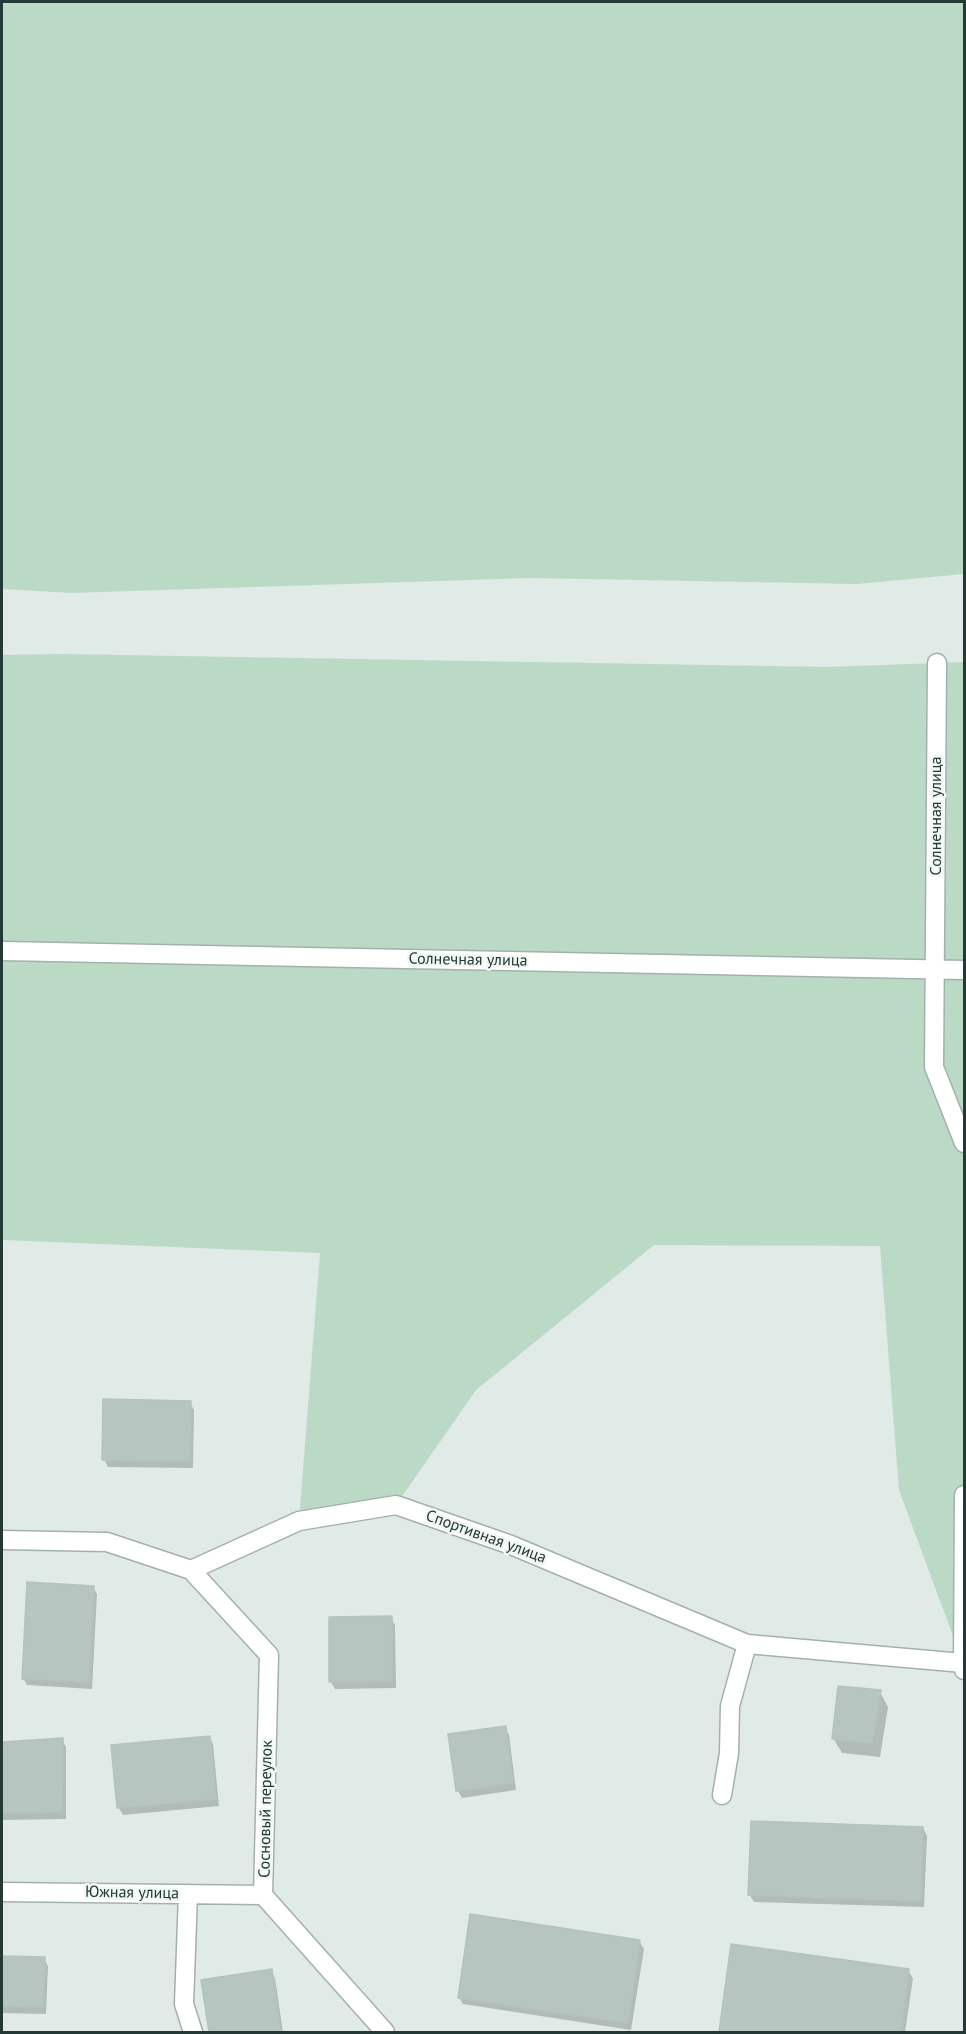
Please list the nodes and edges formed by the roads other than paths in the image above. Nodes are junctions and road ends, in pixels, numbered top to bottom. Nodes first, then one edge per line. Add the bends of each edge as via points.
1 (937, 663) dead end
2 (2, 951) edge
3 (935, 969) junction
4 (964, 970) edge
5 (964, 1143) edge
6 (964, 1488) edge
7 (964, 1495) edge
8 (2, 1540) edge
9 (191, 1570) junction
10 (747, 1644) junction
11 (964, 1666) edge
12 (722, 1795) dead end
13 (2, 1892) edge
14 (188, 1894) junction
15 (263, 1895) junction
16 (193, 2032) edge
17 (385, 2032) edge

1 - 3 street, Солнечная улица
2 - 3 street, Солнечная улица
3 - 4 street, Солнечная улица
3 - 5 street, Солнечная улица via 934,1067
6 - 7 street
7 - 11 street
8 - 9 street via 107,1542
9 - 10 street, Спортивная улица via 299,1521 396,1504 511,1545
9 - 15 street, Сосновый переулок via 269,1655
10 - 11 street, Спортивная улица
10 - 12 street via 730,1706 729,1753
13 - 14 street, Южная улица
14 - 15 street, Южная улица
14 - 16 street via 184,2004
15 - 17 street, Сосновый переулок

